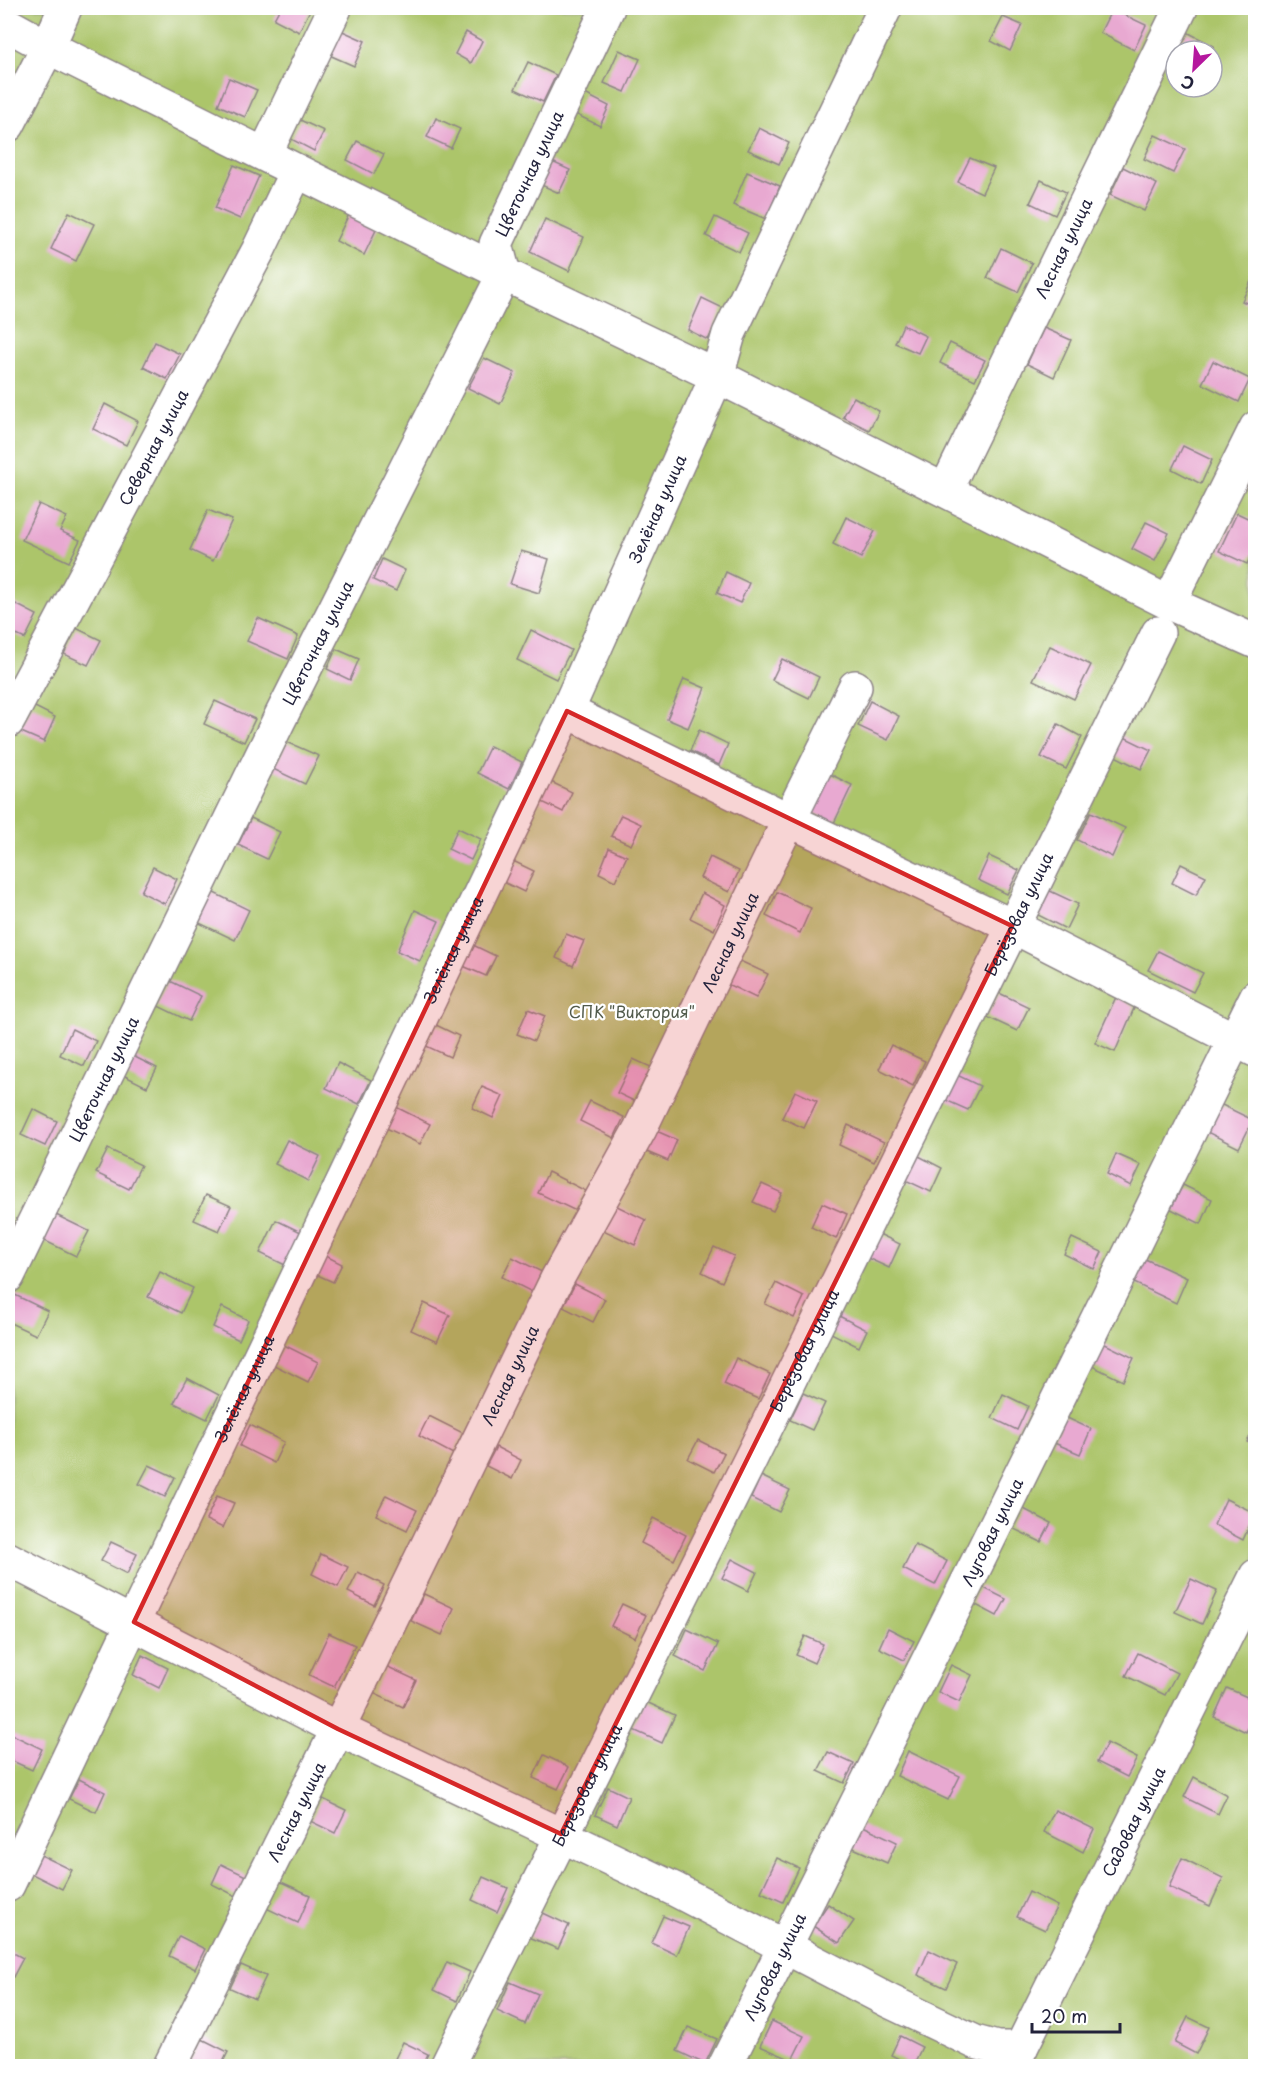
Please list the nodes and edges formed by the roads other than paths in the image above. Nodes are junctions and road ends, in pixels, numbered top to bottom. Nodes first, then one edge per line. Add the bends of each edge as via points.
1 (65, 8) edge
2 (335, 8) edge
3 (608, 8) edge
4 (885, 8) edge
5 (1181, 8) edge
6 (8, 25) edge
7 (48, 47) junction
8 (8, 125) edge
9 (265, 154) junction
10 (296, 172) junction
11 (504, 274) junction
12 (717, 376) junction
13 (1256, 428) edge
14 (946, 489) junction
15 (1164, 618) junction
16 (1256, 642) edge
17 (855, 687) dead end
18 (567, 711) junction
19 (8, 720) edge
20 (789, 820) junction
21 (1012, 926) junction
22 (1256, 997) edge
23 (1245, 1045) edge
24 (8, 1276) edge
25 (8, 1559) edge
26 (1256, 1576) edge
27 (134, 1622) junction
28 (338, 1729) junction
29 (561, 1834) junction
30 (8, 1885) edge
31 (784, 1947) junction
32 (1016, 2057) edge
33 (170, 2067) edge
34 (447, 2067) edge
35 (725, 2067) edge

1 - 7 street
2 - 9 street
3 - 11 street, Цветочная улица via 496,244
4 - 12 street, Зелёная улица via 729,334
5 - 14 street, Лесная улица
6 - 7 street
7 - 8 street
7 - 9 street
9 - 10 street
10 - 11 street
10 - 19 street, Северная улица via 258,251
11 - 12 street
11 - 24 street, Цветочная улица via 279,720
12 - 14 street
12 - 18 street, Зелёная улица
13 - 15 street, Берёзовая улица
14 - 15 street
15 - 16 street
15 - 21 street, Берёзовая улица
17 - 20 street, Лесная улица
18 - 20 street
18 - 27 street, Зелёная улица
20 - 21 street
20 - 28 street, Лесная улица via 640,1129 557,1279
21 - 23 street
21 - 29 street, Берёзовая улица via 750,1462
22 - 23 street, Луговая улица
23 - 31 street, Луговая улица
25 - 27 street
26 - 32 street, Садовая улица
27 - 28 street
27 - 30 street, Зелёная улица
28 - 29 street
28 - 33 street, Лесная улица
29 - 31 street
29 - 34 street, Берёзовая улица
31 - 32 street via 975,2042
31 - 35 street, Луговая улица

